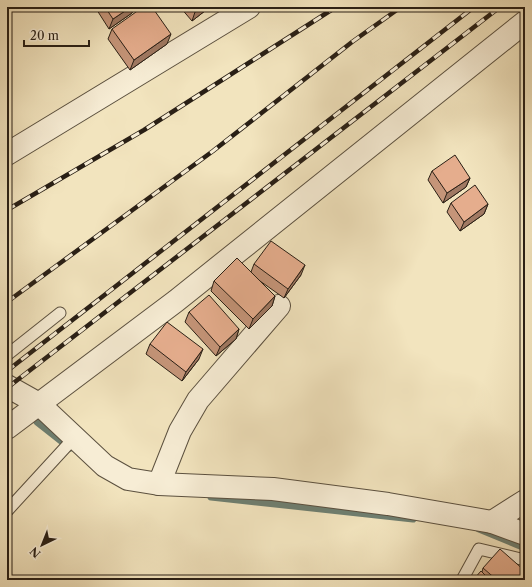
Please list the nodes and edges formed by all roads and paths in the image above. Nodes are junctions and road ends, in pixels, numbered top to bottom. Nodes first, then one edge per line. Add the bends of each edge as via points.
1 (250, 7) edge
2 (525, 22) edge
3 (7, 154) edge
4 (279, 306) dead end
5 (60, 313) dead end
6 (7, 354) edge
7 (7, 386) edge
8 (39, 404) junction
9 (7, 428) edge
10 (69, 443) junction
11 (159, 484) junction
12 (525, 501) edge
13 (7, 511) edge
14 (492, 522) junction
15 (525, 534) edge
16 (525, 560) edge
17 (462, 580) edge

1 - 3 street
2 - 8 street via 176,302
4 - 11 street via 198,400 180,431
5 - 6 lane
7 - 8 street
8 - 9 street
8 - 10 street
10 - 11 street via 128,479
10 - 13 lane
11 - 14 street via 273,489 388,504
12 - 14 street
14 - 15 street
16 - 17 lane via 479,549

